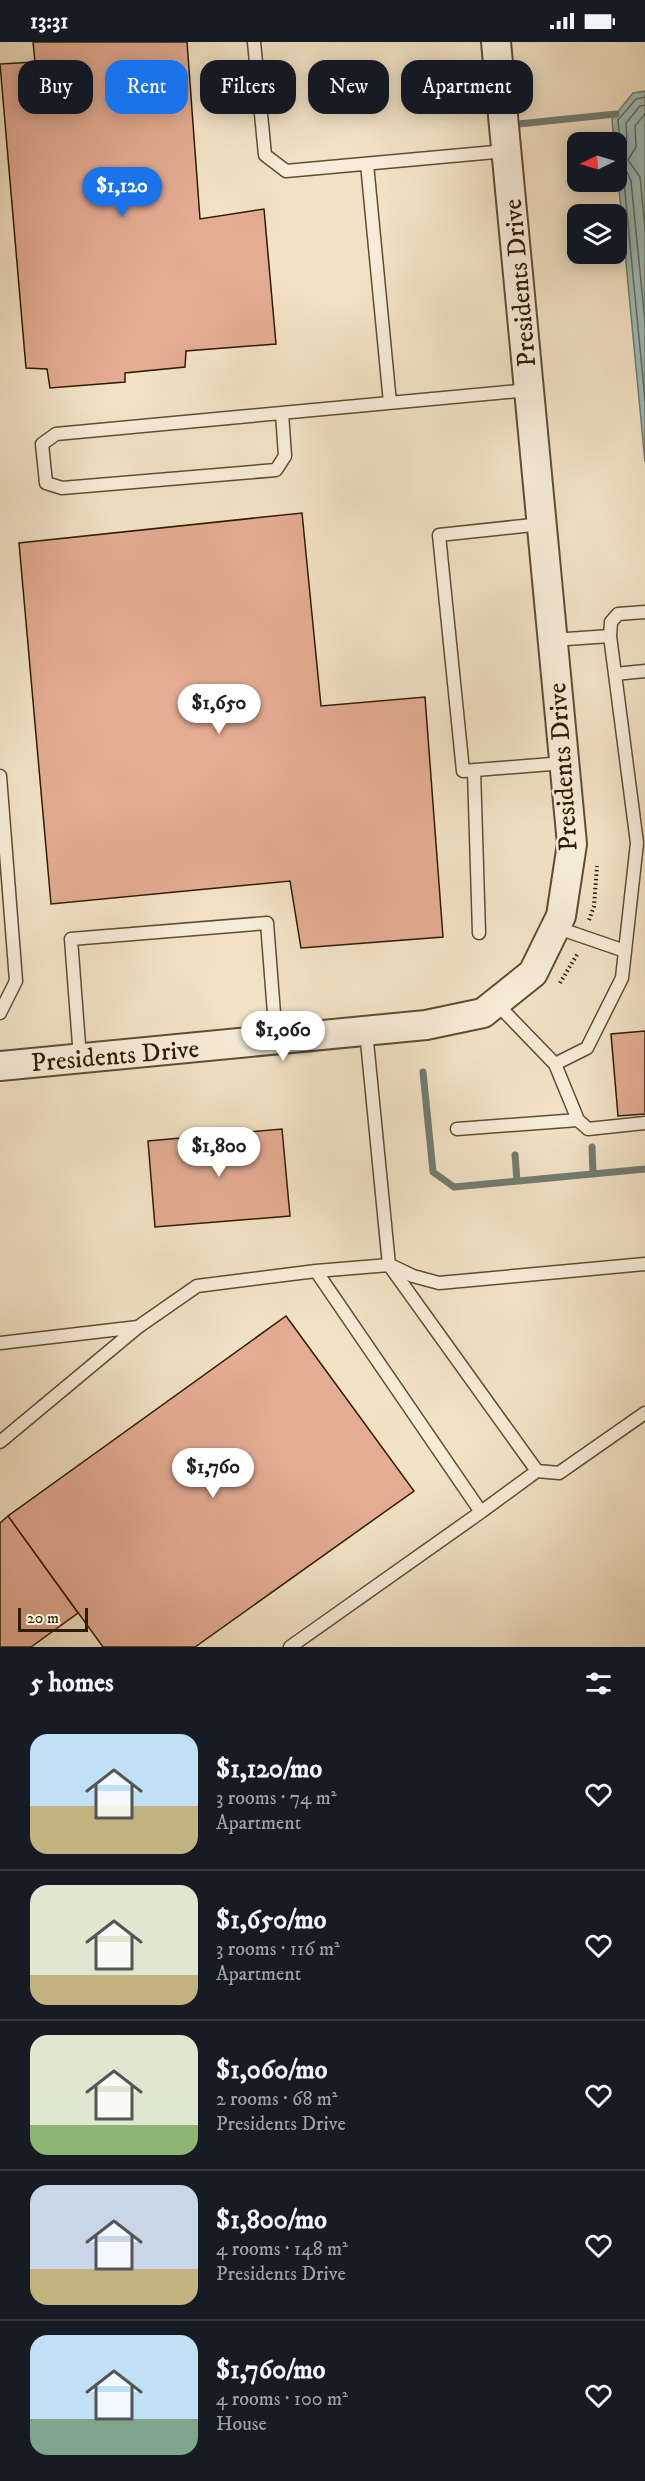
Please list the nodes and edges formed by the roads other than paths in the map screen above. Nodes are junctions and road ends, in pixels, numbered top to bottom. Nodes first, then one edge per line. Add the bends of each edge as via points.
1 (254, 42) edge
2 (496, 42) edge
3 (506, 151) junction
4 (367, 164) junction
5 (529, 390) junction
6 (390, 403) junction
7 (282, 413) junction
8 (542, 524) junction
9 (645, 612) edge
10 (610, 636) junction
11 (552, 640) junction
12 (645, 671) edge
13 (615, 674) junction
14 (564, 763) junction
15 (474, 770) junction
16 (0, 776) edge
17 (555, 927) junction
18 (479, 933) dead end
19 (625, 951) junction
20 (495, 1002) junction
21 (0, 1013) edge
22 (366, 1030) junction
23 (276, 1039) junction
24 (80, 1058) junction
25 (555, 1064) junction
26 (0, 1066) edge
27 (578, 1120) junction
28 (645, 1123) edge
29 (458, 1129) dead end
30 (645, 1264) edge
31 (389, 1265) junction
32 (316, 1271) junction
33 (138, 1327) junction
34 (0, 1343) edge
35 (645, 1413) edge
36 (0, 1442) edge
37 (537, 1471) junction
38 (481, 1512) junction
39 (290, 1647) edge

1 - 4 lane via 265,155 286,171
2 - 3 street, Presidents Drive
3 - 4 lane
3 - 5 street, Presidents Drive
4 - 6 lane
5 - 6 lane
5 - 8 street, Presidents Drive
6 - 7 lane
7 - 7 lane via 56,434 42,444 46,483 62,488 276,470 285,456
8 - 11 street, Presidents Drive
8 - 15 lane via 439,535 463,771
9 - 10 lane via 618,614 610,622
10 - 11 lane
10 - 13 lane
11 - 14 street, Presidents Drive
12 - 13 lane
13 - 19 lane via 637,843
14 - 15 lane
14 - 17 street, Presidents Drive via 572,844 561,916
15 - 18 lane
16 - 21 lane via 16,981
17 - 19 lane
17 - 20 street, Presidents Drive via 533,972
19 - 25 lane via 622,978 587,1048
20 - 22 street, Presidents Drive via 483,1013 426,1025
20 - 25 lane
22 - 23 street, Presidents Drive
22 - 31 lane
23 - 24 street, Presidents Drive
23 - 24 lane via 267,923 71,939
24 - 26 street, Presidents Drive
25 - 27 lane
27 - 28 lane via 588,1129
27 - 29 lane
30 - 31 lane via 439,1283
31 - 32 lane
31 - 37 lane
32 - 33 lane via 197,1286
32 - 38 lane
33 - 34 lane
33 - 36 lane
35 - 37 lane via 559,1473
37 - 38 lane
38 - 39 lane

